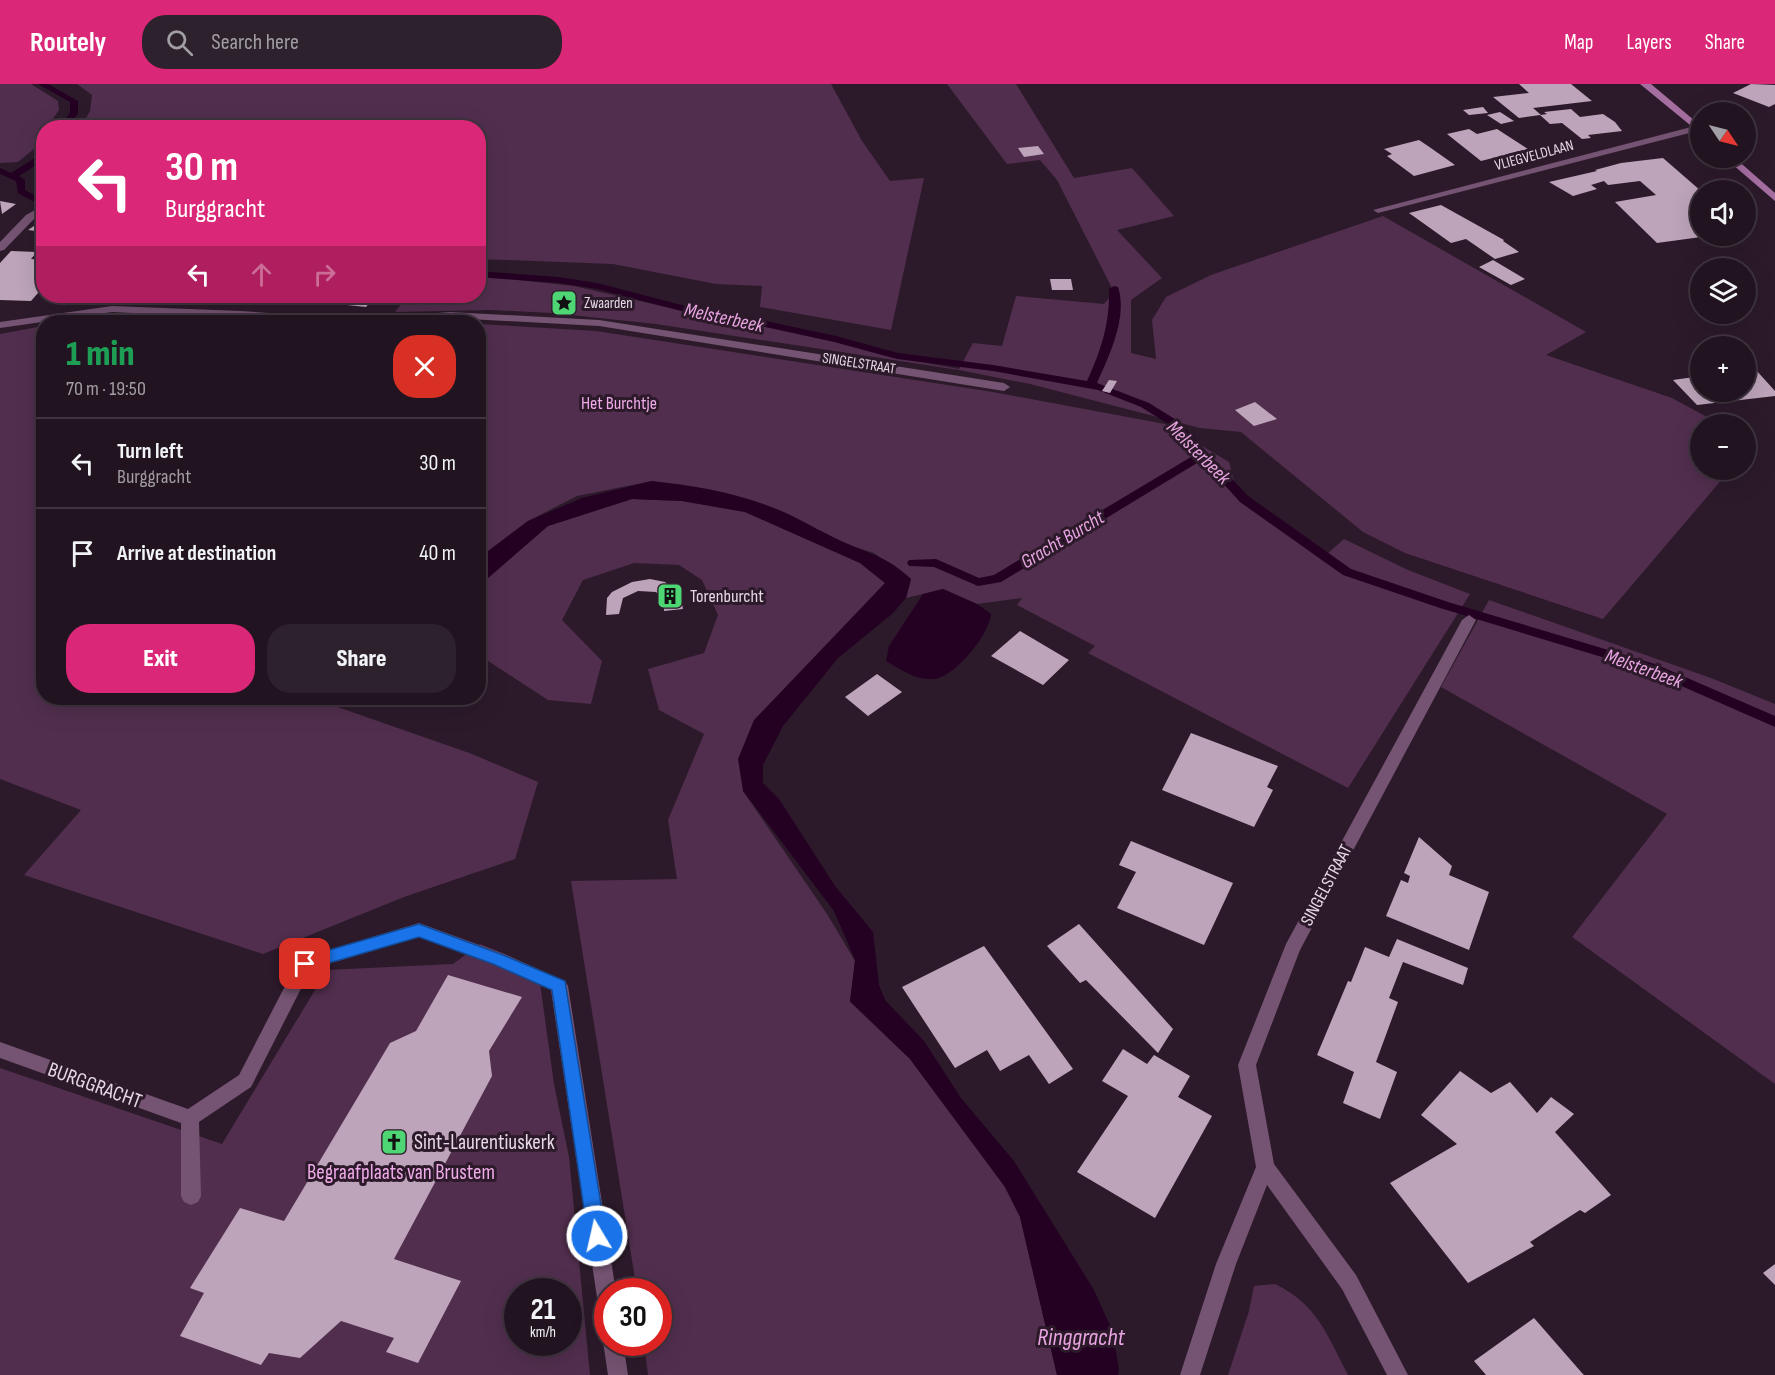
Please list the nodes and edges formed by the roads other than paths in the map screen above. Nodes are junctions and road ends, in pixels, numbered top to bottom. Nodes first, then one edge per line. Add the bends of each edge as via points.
1 (1645, 84) edge
2 (1690, 122) edge
3 (1690, 132) edge
4 (1742, 168) edge
5 (1770, 190) edge
6 (1775, 198) edge
7 (1378, 210) dead end
8 (36, 213) edge
9 (0, 248) edge
10 (70, 315) edge
11 (255, 315) edge
12 (486, 316) edge
13 (36, 320) edge
14 (0, 325) edge
15 (1004, 387) dead end
16 (1469, 620) dead end
17 (0, 1050) edge
18 (190, 1118) junction
19 (1265, 1167) junction
20 (191, 1196) dead end
21 (604, 1278) edge
22 (615, 1356) edge
23 (618, 1375) edge
24 (1190, 1375) edge
25 (1398, 1375) edge

1 - 2 main road, VLIEGVELDLAAN
3 - 7 street, VLIEGVELDLAAN
4 - 5 main road
5 - 6 main road
8 - 9 street
10 - 11 street via 112,309
12 - 15 street, SINGELSTRAAT via 599,323
13 - 14 street
16 - 19 street, SINGELSTRAAT via 1292,949 1247,1065
17 - 18 street, BURGGRACHT
18 - 20 street
18 - 21 street via 245,1081 305,964 419,930 498,959 560,986
19 - 24 street via 1226,1264
19 - 25 street, SINGELSTRAAT via 1349,1282
22 - 23 street

